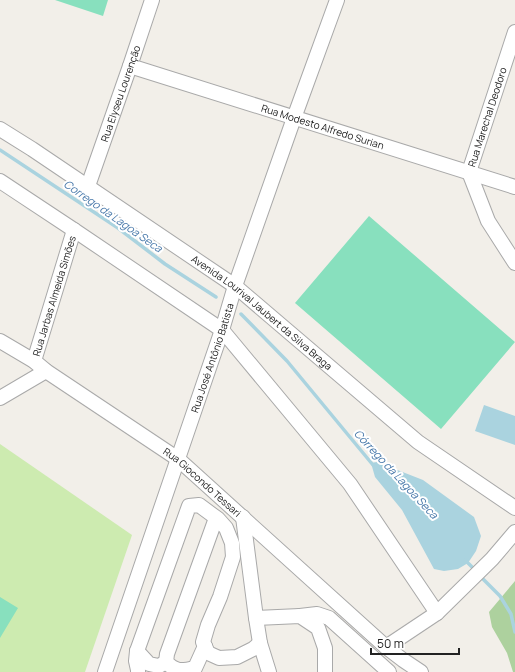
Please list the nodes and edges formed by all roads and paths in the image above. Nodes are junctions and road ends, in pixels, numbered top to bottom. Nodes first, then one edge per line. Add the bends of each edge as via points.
1 (152, 0) edge
2 (337, 0) edge
3 (515, 32) edge
4 (130, 66) junction
5 (294, 118) junction
6 (0, 129) edge
7 (469, 172) junction
8 (0, 182) edge
9 (88, 186) junction
10 (515, 187) edge
11 (74, 230) junction
12 (515, 263) edge
13 (235, 286) junction
14 (222, 330) junction
15 (0, 341) edge
16 (34, 361) junction
17 (46, 371) junction
18 (0, 398) edge
19 (178, 458) junction
20 (515, 508) edge
21 (243, 517) junction
22 (216, 518) junction
23 (515, 532) edge
24 (437, 613) junction
25 (300, 616) junction
26 (256, 618) junction
27 (260, 643) junction
28 (205, 646) junction
29 (386, 647) junction
30 (137, 651) junction
31 (166, 662) junction
32 (105, 672) edge
33 (138, 672) edge
34 (270, 672) edge
35 (325, 672) edge
36 (389, 672) edge
37 (421, 672) edge

1 - 4 street, Rua Elyseu Lourenção
2 - 5 street, Rua José Antônio Batista
3 - 7 street, Rua Marechal Deodoro
4 - 5 street, Rua Modesto Alfredo Surian
4 - 9 street, Rua Elyseu Lourenção
5 - 7 street, Rua Modesto Alfredo Surian
5 - 13 street, Rua José Antônio Batista
6 - 9 street, Avenida Lourival Jaubert da Silva Braga
7 - 10 street, Rua Modesto Alfredo Surian
7 - 12 street, Rua Marechal Deodoro via 488,221
8 - 11 street
9 - 13 street, Avenida Lourival Jaubert da Silva Braga
11 - 14 street
11 - 16 street, Rua Jarbas Almeida Simões
13 - 14 street, Rua José Antônio Batista
13 - 20 street, Avenida Lourival Jaubert da Silva Braga via 418,442
14 - 19 street, Rua José Antônio Batista
14 - 24 street via 350,484
15 - 16 street, Rua Giocondo Tessari
16 - 17 street, Rua Giocondo Tessari
17 - 18 street, Rua Jarbas Almeida Simões
17 - 19 street, Rua Giocondo Tessari
19 - 21 street, Rua Giocondo Tessari
19 - 32 street, Rua José Antônio Batista
21 - 26 street
21 - 29 street, Rua Giocondo Tessari
22 - 28 street via 226,528 232,543 233,556 208,625 203,642
22 - 30 street via 199,505 189,506
22 - 31 street
23 - 24 street via 492,559
24 - 29 street
25 - 26 street
25 - 35 street via 318,628 325,648
25 - 36 street via 317,614 328,618
26 - 27 street
27 - 28 street via 253,650 237,657 219,658 208,653
27 - 34 street
28 - 31 street via 195,668 181,671 172,668
29 - 37 street, Rua Giocondo Tessari
30 - 31 street via 150,664 159,666
30 - 33 street

